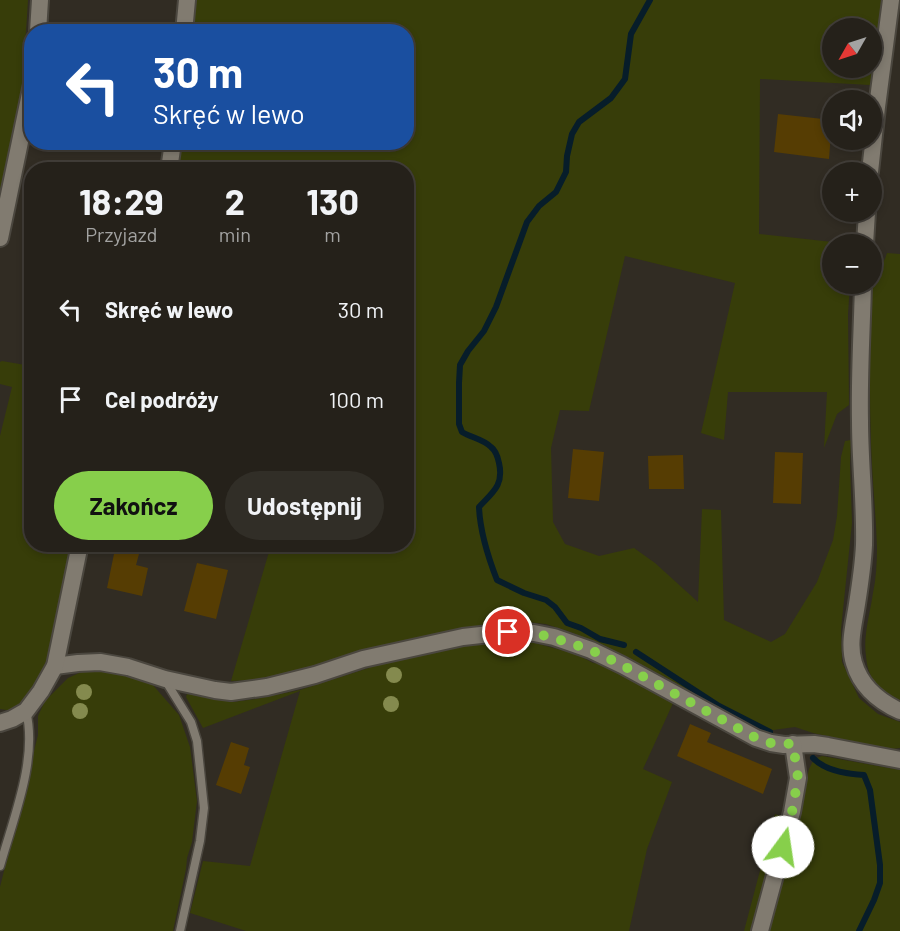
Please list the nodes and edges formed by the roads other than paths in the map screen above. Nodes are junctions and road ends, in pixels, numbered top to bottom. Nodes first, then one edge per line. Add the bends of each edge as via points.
1 (40, 0) edge
2 (187, 0) edge
3 (891, 0) edge
4 (38, 24) edge
5 (185, 24) edge
6 (24, 122) edge
7 (871, 162) edge
8 (0, 238) edge
9 (863, 294) edge
10 (78, 552) edge
11 (55, 666) junction
12 (165, 679) junction
13 (26, 711) junction
14 (900, 711) edge
15 (0, 723) edge
16 (793, 744) junction
17 (900, 760) edge
18 (0, 866) edge
19 (180, 931) edge
20 (760, 931) edge

1 - 4 street
2 - 5 street
3 - 7 street
6 - 8 street
9 - 14 street via 860,422 864,545 852,651 866,688
10 - 11 street
11 - 12 street via 100,662
11 - 13 street
12 - 16 street via 215,690 248,690 463,637 534,633 591,650 756,738
12 - 19 lane via 191,722 197,741 204,808
13 - 15 street
13 - 18 lane via 30,746 26,772
16 - 17 street via 828,746
16 - 20 street via 798,778 792,812

